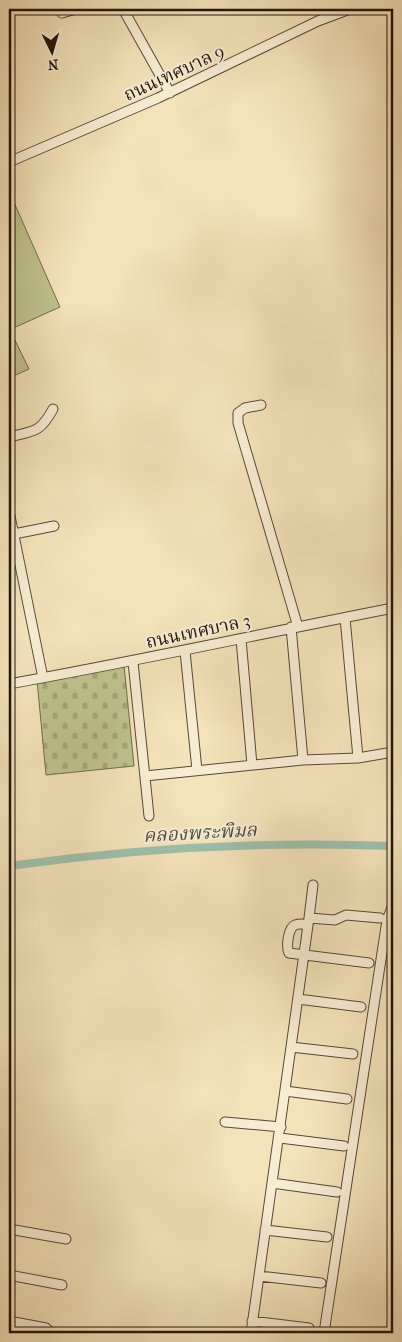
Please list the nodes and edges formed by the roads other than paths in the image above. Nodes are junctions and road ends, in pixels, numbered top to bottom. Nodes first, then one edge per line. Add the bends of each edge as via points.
1 (76, 9) edge
2 (123, 9) edge
3 (350, 9) edge
4 (62, 13) dead end
5 (170, 93) junction
6 (9, 162) edge
7 (262, 405) dead end
8 (53, 409) dead end
9 (9, 437) edge
10 (9, 516) edge
11 (54, 526) dead end
12 (14, 534) junction
13 (393, 608) edge
14 (345, 618) junction
15 (294, 627) junction
16 (240, 639) junction
17 (186, 651) junction
18 (134, 662) junction
19 (42, 678) junction
20 (9, 684) edge
21 (393, 752) edge
22 (358, 758) junction
23 (303, 760) junction
24 (252, 765) junction
25 (197, 770) junction
26 (145, 776) junction
27 (149, 816) dead end
28 (312, 885) dead end
29 (393, 905) edge
30 (380, 918) dead end
31 (309, 922) junction
32 (304, 955) junction
33 (369, 963) dead end
34 (298, 999) junction
35 (361, 1007) dead end
36 (291, 1047) junction
37 (353, 1054) dead end
38 (285, 1091) junction
39 (347, 1099) dead end
40 (225, 1122) dead end
41 (281, 1127) junction
42 (280, 1138) junction
43 (344, 1146) dead end
44 (272, 1183) junction
45 (337, 1192) dead end
46 (9, 1229) edge
47 (266, 1230) junction
48 (327, 1237) dead end
49 (66, 1239) dead end
50 (9, 1275) edge
51 (259, 1276) junction
52 (321, 1283) dead end
53 (62, 1285) dead end
54 (9, 1321) edge
55 (252, 1321) junction
56 (309, 1328) dead end
57 (51, 1333) edge
58 (251, 1333) edge
59 (324, 1333) edge

1 - 4 street
2 - 5 street
3 - 5 street, ถนนเทศบาล 9 via 318,21
5 - 6 street, ถนนเทศบาล 9
7 - 15 street via 241,410 238,423
8 - 9 street via 37,430
10 - 12 street
11 - 12 street
12 - 19 street
13 - 14 street, ถนนเทศบาล 3
14 - 15 street, ถนนเทศบาล 3
14 - 22 street
15 - 16 street, ถนนเทศบาล 3
15 - 23 street
16 - 17 street, ถนนเทศบาล 3
16 - 24 street
17 - 18 street, ถนนเทศบาล 3
17 - 25 street
18 - 19 street, ถนนเทศบาล 3
18 - 26 street
19 - 20 street, ถนนเทศบาล 3
21 - 22 street
22 - 23 street
23 - 24 street
24 - 25 street
25 - 26 street
26 - 27 street
28 - 31 street
29 - 59 street via 387,920
30 - 31 street via 346,915 335,920
31 - 32 street
31 - 32 street via 293,926 287,948 289,953
32 - 33 street
32 - 34 street
34 - 35 street
34 - 36 street
36 - 37 street
36 - 38 street
38 - 39 street
38 - 41 street
40 - 41 street
41 - 42 street
42 - 43 street
42 - 44 street
44 - 45 street
44 - 47 street
46 - 49 street
47 - 48 street
47 - 51 street
50 - 53 street
51 - 52 street
51 - 55 street
54 - 57 street via 46,1328
55 - 56 street
55 - 58 street

